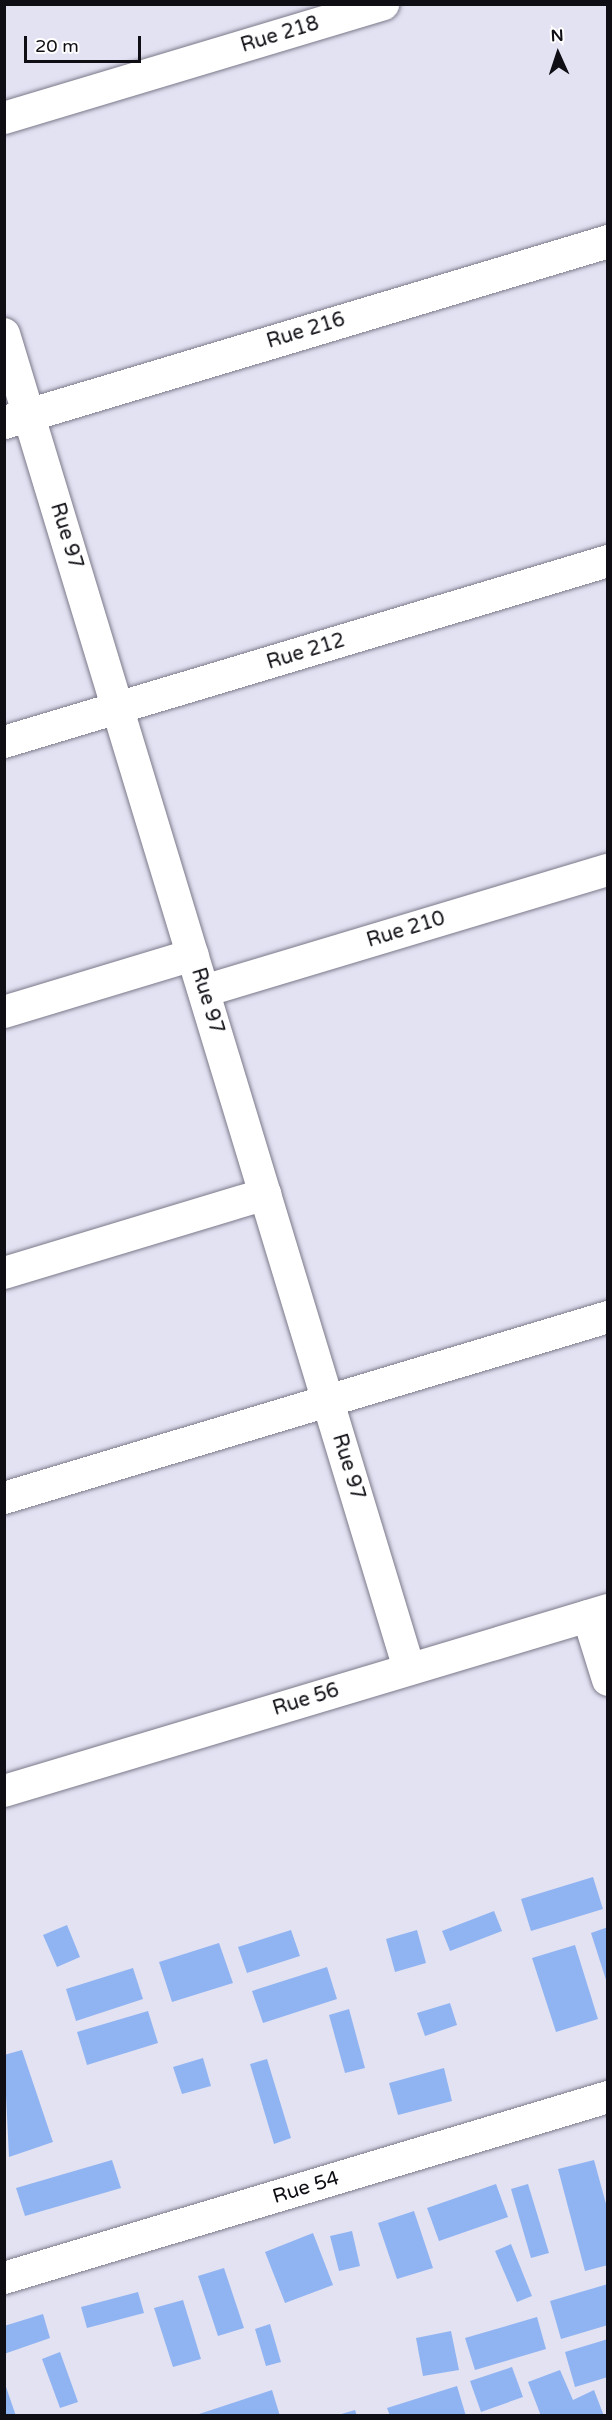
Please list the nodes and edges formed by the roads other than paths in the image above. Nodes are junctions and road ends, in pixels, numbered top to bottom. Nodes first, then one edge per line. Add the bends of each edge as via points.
1 (383, 4) edge
2 (4, 118) edge
3 (608, 241) edge
4 (4, 334) edge
5 (17, 418) edge
6 (608, 561) edge
7 (118, 708) junction
8 (4, 742) edge
9 (608, 870) edge
10 (193, 956) junction
11 (204, 991) junction
12 (4, 1012) edge
13 (266, 1194) junction
14 (4, 1273) edge
15 (608, 1317) edge
16 (327, 1401) junction
17 (4, 1498) edge
18 (598, 1613) edge
19 (409, 1669) junction
20 (608, 1680) edge
21 (4, 1791) edge
22 (608, 2097) edge
23 (4, 2278) edge

1 - 2 street, Rue 218
3 - 5 street, Rue 216
4 - 5 street, Rue 97
5 - 7 street, Rue 97
6 - 7 street, Rue 212
7 - 8 street, Rue 212
7 - 10 street, Rue 97
9 - 11 street, Rue 210
10 - 11 street, Rue 97
10 - 12 street
11 - 13 street, Rue 97
13 - 14 street
13 - 16 street, Rue 97
15 - 16 street
16 - 17 street
16 - 19 street, Rue 97
18 - 19 street, Rue 56
18 - 20 street
19 - 21 street, Rue 56
22 - 23 street, Rue 54

